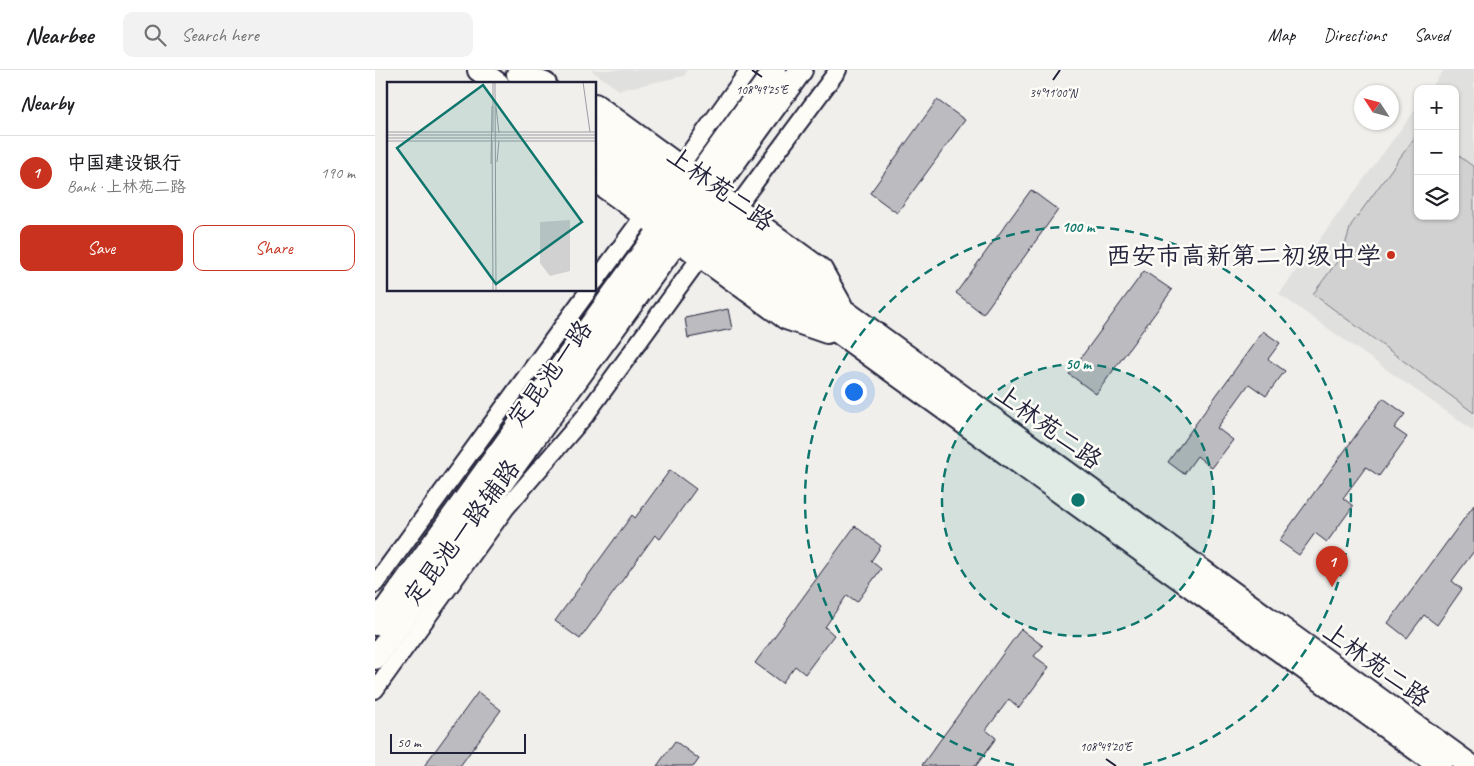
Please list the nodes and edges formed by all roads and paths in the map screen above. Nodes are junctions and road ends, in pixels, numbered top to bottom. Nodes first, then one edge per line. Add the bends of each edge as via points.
1 (479, 70) edge
2 (749, 70) edge
3 (775, 70) edge
4 (801, 70) edge
5 (838, 70) edge
6 (515, 78) edge
7 (535, 82) edge
8 (596, 106) edge
9 (596, 131) edge
10 (596, 155) edge
11 (596, 180) edge
12 (679, 203) junction
13 (719, 233) junction
14 (596, 281) edge
15 (588, 291) edge
16 (375, 584) edge
17 (375, 624) edge
18 (375, 658) edge
19 (375, 690) edge
20 (1440, 766) edge
21 (1471, 766) edge

1 - 6 street
2 - 12 street
3 - 12 street, 定昆池一路
4 - 12 street, 定昆池一路
5 - 13 street, 定昆池一路辅路
6 - 7 street
8 - 12 street
9 - 12 street, 上林苑二路
10 - 12 street, 上林苑二路
11 - 12 street
12 - 13 street, 上林苑二路
12 - 13 street
12 - 14 street
12 - 17 street, 定昆池一路
12 - 18 street, 定昆池一路
13 - 19 street, 定昆池一路辅路 via 585,416 506,508
13 - 20 street, 上林苑二路 via 847,338
13 - 21 street, 上林苑二路 via 844,311
15 - 16 street, 定昆池一路辅路

